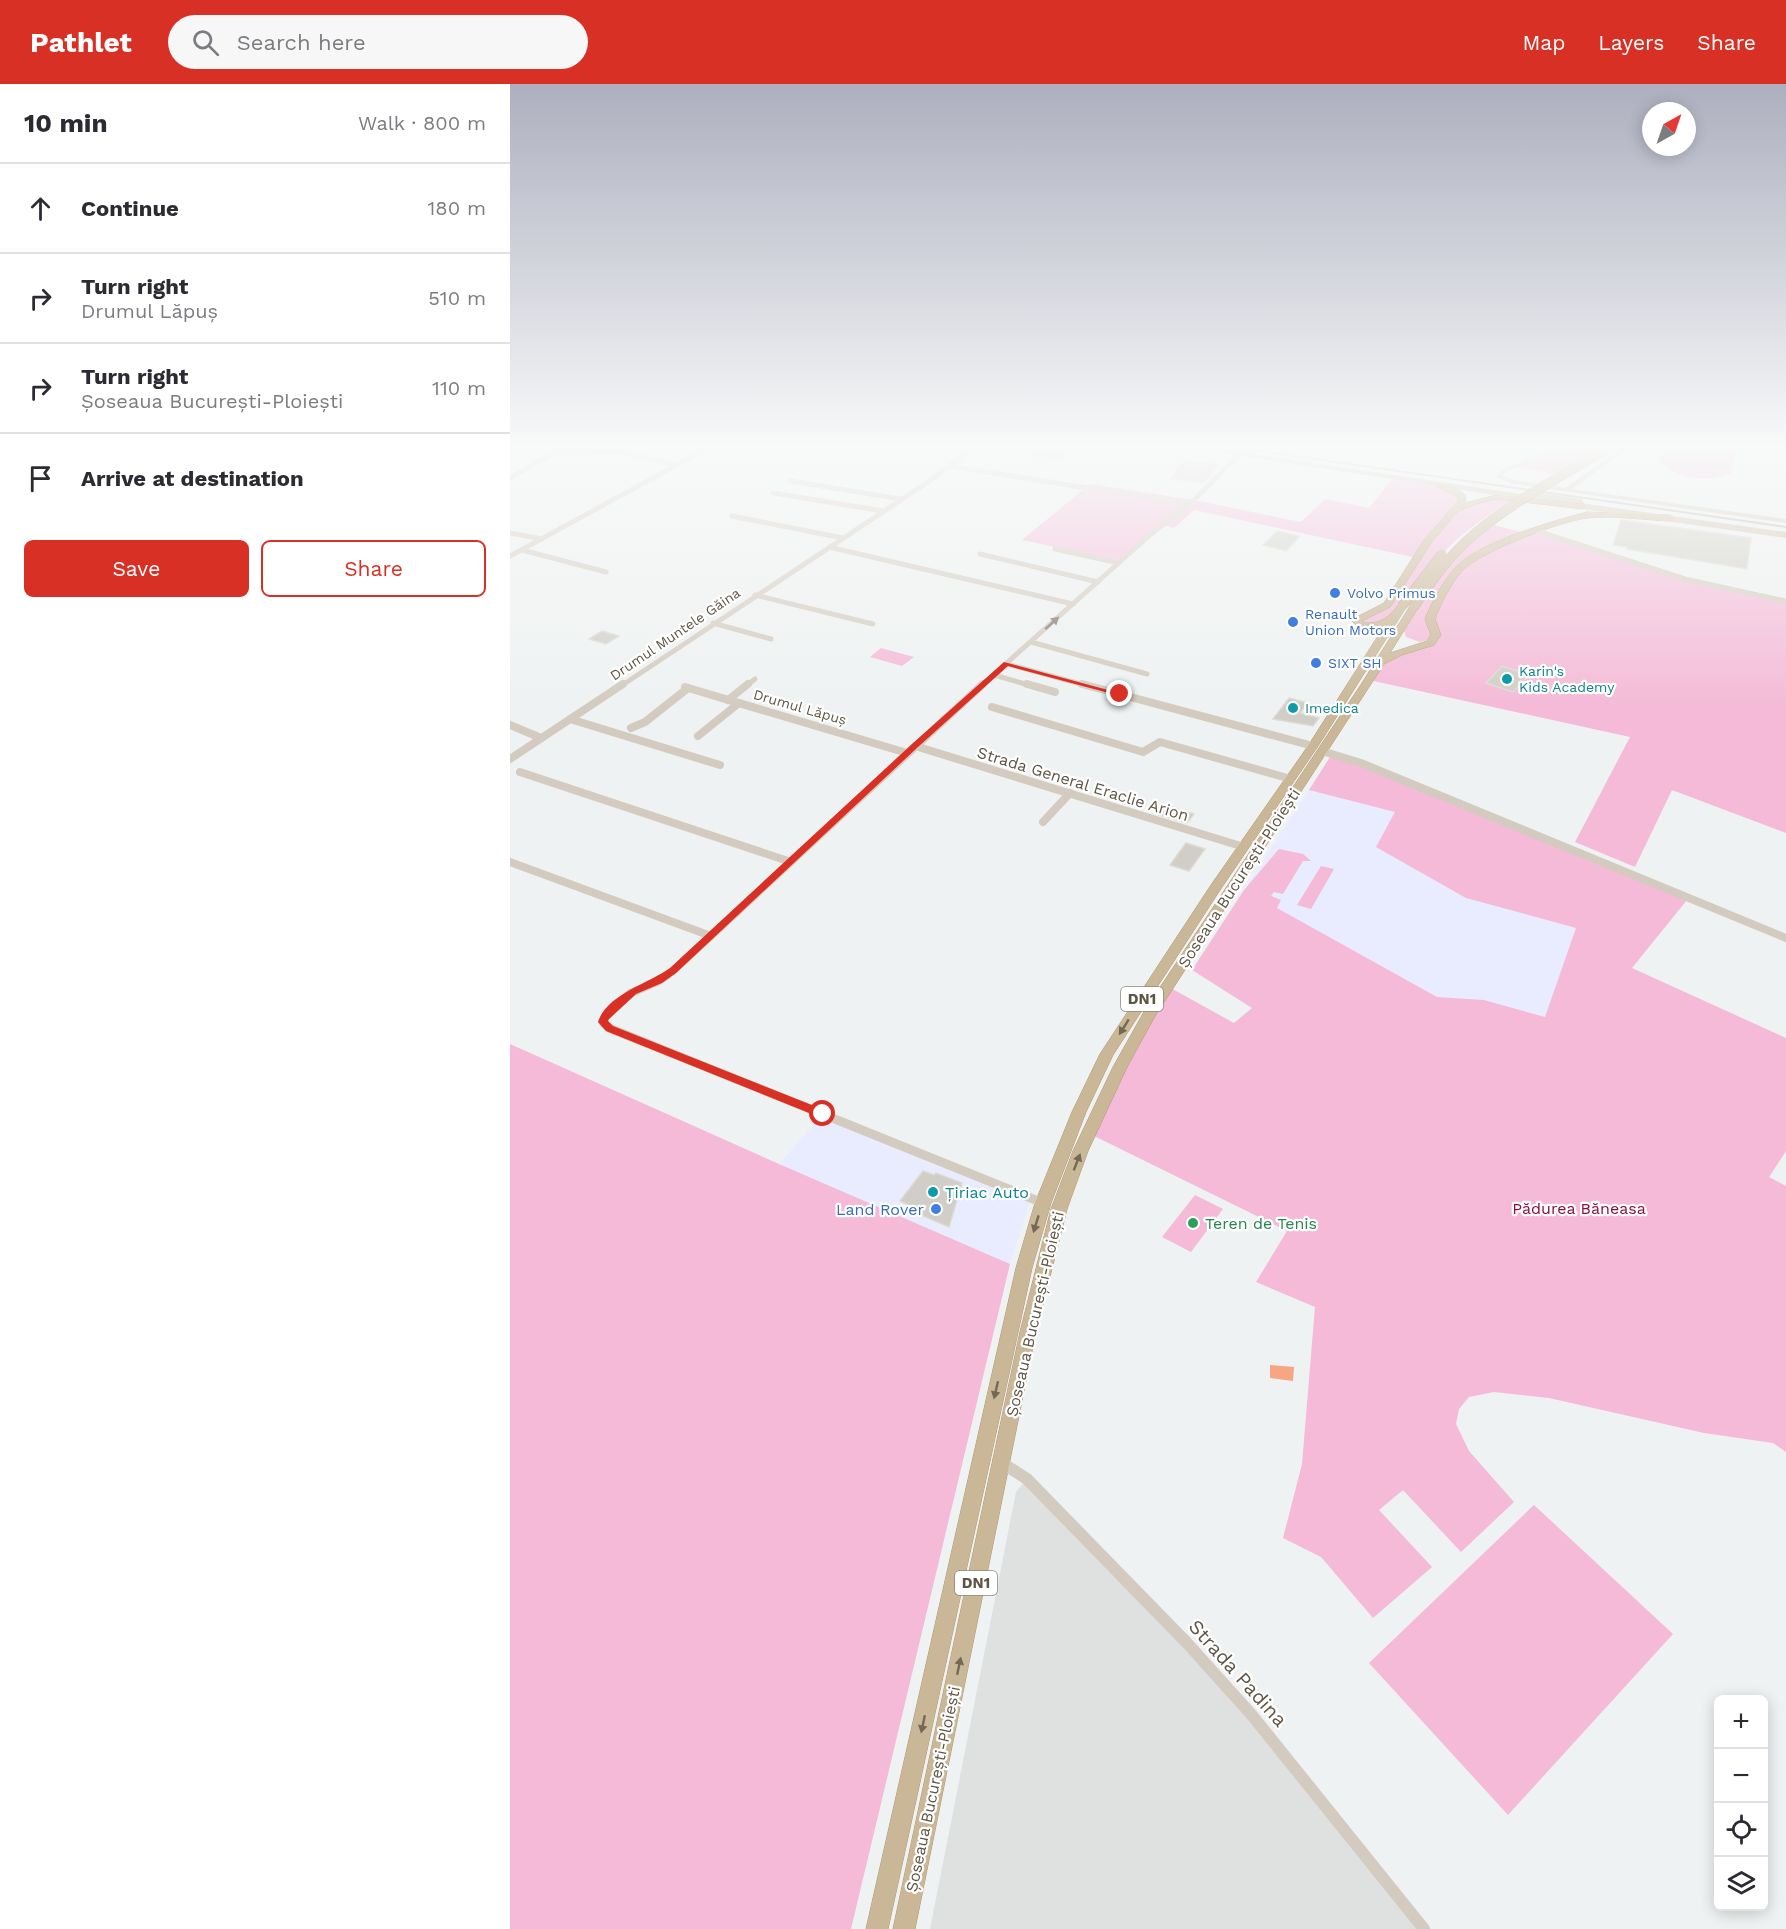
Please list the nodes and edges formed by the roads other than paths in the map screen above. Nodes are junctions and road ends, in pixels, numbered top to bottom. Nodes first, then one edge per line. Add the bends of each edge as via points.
1 (524, 535) edge
2 (549, 535) edge
3 (828, 535) edge
4 (847, 535) edge
5 (1152, 535) edge
6 (1433, 535) edge
7 (1461, 535) edge
8 (1474, 535) edge
9 (1526, 535) edge
10 (1550, 535) edge
11 (843, 538) junction
12 (542, 539) junction
13 (829, 547) junction
14 (1056, 549) dead end
15 (522, 550) junction
16 (980, 554) dead end
17 (510, 556) edge
18 (1119, 563) junction
19 (606, 573) dead end
20 (1098, 582) junction
21 (755, 595) junction
22 (1786, 601) edge
23 (1072, 604) junction
24 (1399, 610) junction
25 (1410, 612) junction
26 (1356, 620) junction
27 (713, 623) junction
28 (873, 624) dead end
29 (1436, 635) junction
30 (771, 639) dead end
31 (1030, 642) junction
32 (1375, 660) junction
33 (1007, 664) junction
34 (1147, 674) dead end
35 (994, 675) junction
36 (754, 679) dead end
37 (687, 688) joint
38 (1055, 692) dead end
39 (728, 700) junction
40 (739, 703) junction
41 (992, 707) dead end
42 (570, 719) junction
43 (510, 725) edge
44 (631, 728) dead end
45 (698, 736) dead end
46 (542, 738) junction
47 (915, 746) junction
48 (1318, 748) junction
49 (908, 753) junction
50 (510, 759) edge
51 (720, 765) dead end
52 (520, 772) dead end
53 (1291, 779) junction
54 (1070, 794) junction
55 (1043, 822) dead end
56 (1244, 847) junction
57 (510, 862) edge
58 (790, 862) junction
59 (711, 936) junction
60 (1786, 938) edge
61 (1043, 1203) junction
62 (1002, 1462) junction
63 (877, 1929) edge
64 (904, 1929) edge
65 (1424, 1929) edge

1 - 12 street
2 - 12 street
3 - 11 street
4 - 11 street, Drumul Muntele Găina
5 - 18 street
6 - 26 highway via 1387,605
7 - 24 highway, Șoseaua București-Ploiești / DN1, bridge via 1426,572
8 - 25 highway, Șoseaua București-Ploiești / DN1, bridge via 1436,574
9 - 29 highway via 1475,557 1459,569 1431,611 1430,622
10 - 22 street via 1685,579
11 - 13 street, Drumul Muntele Găina
12 - 15 street
13 - 21 street, Drumul Muntele Găina
13 - 23 street
14 - 18 street
15 - 17 street
15 - 19 street
16 - 20 street
18 - 20 street
20 - 23 street
21 - 27 street, Drumul Muntele Găina
21 - 28 street
31 -> 23 street
24 - 26 highway via 1374,628 1362,626
24 - 32 highway, Șoseaua București-Ploiești / DN1
25 - 29 highway via 1404,631 1408,638 1424,641
25 - 32 highway, Șoseaua București-Ploiești / DN1
26 - 32 highway via 1354,625 1370,639
27 - 30 street
27 - 42 street, Drumul Muntele Găina
29 - 32 highway via 1431,643
31 - 33 street
31 - 34 street
32 - 48 highway, Șoseaua București-Ploiești / DN1
33 - 35 street
33 - 48 street
35 - 38 street
35 - 47 street
36 - 39 street
37 - 39 street, Drumul Lăpuș
37 - 44 street via 645,722
39 - 40 street, Drumul Lăpuș
40 - 45 street
40 - 49 street, Drumul Lăpuș
41 - 53 street, Șoseaua București-Ploiești via 1143,752 1160,742
42 - 46 street, Drumul Muntele Găina
42 - 51 street
43 - 46 street
46 - 50 street, Drumul Muntele Găina
47 - 49 street
47 - 54 street, Strada General Eraclie Arion
48 - 53 highway, Șoseaua București-Ploiești / DN1
48 - 60 street
62 -> 48 highway, Șoseaua București-Ploiești / DN1 via 1051,1237 1094,1120 1122,1059
49 - 58 street
52 - 58 street
53 - 56 highway, Șoseaua București-Ploiești / DN1
54 - 55 street
54 - 56 street, Strada General Eraclie Arion
56 -> 61 highway, Șoseaua București-Ploiești / DN1 via 1107,1053
57 - 59 street
58 - 59 street
59 - 61 street via 659,981 633,991 603,1022 609,1028
61 -> 63 highway, Șoseaua București-Ploiești / DN1 via 1024,1268
64 -> 62 highway, Șoseaua București-Ploiești / DN1
62 - 65 street, Strada Padina via 1027,1479 1187,1643 1243,1705

